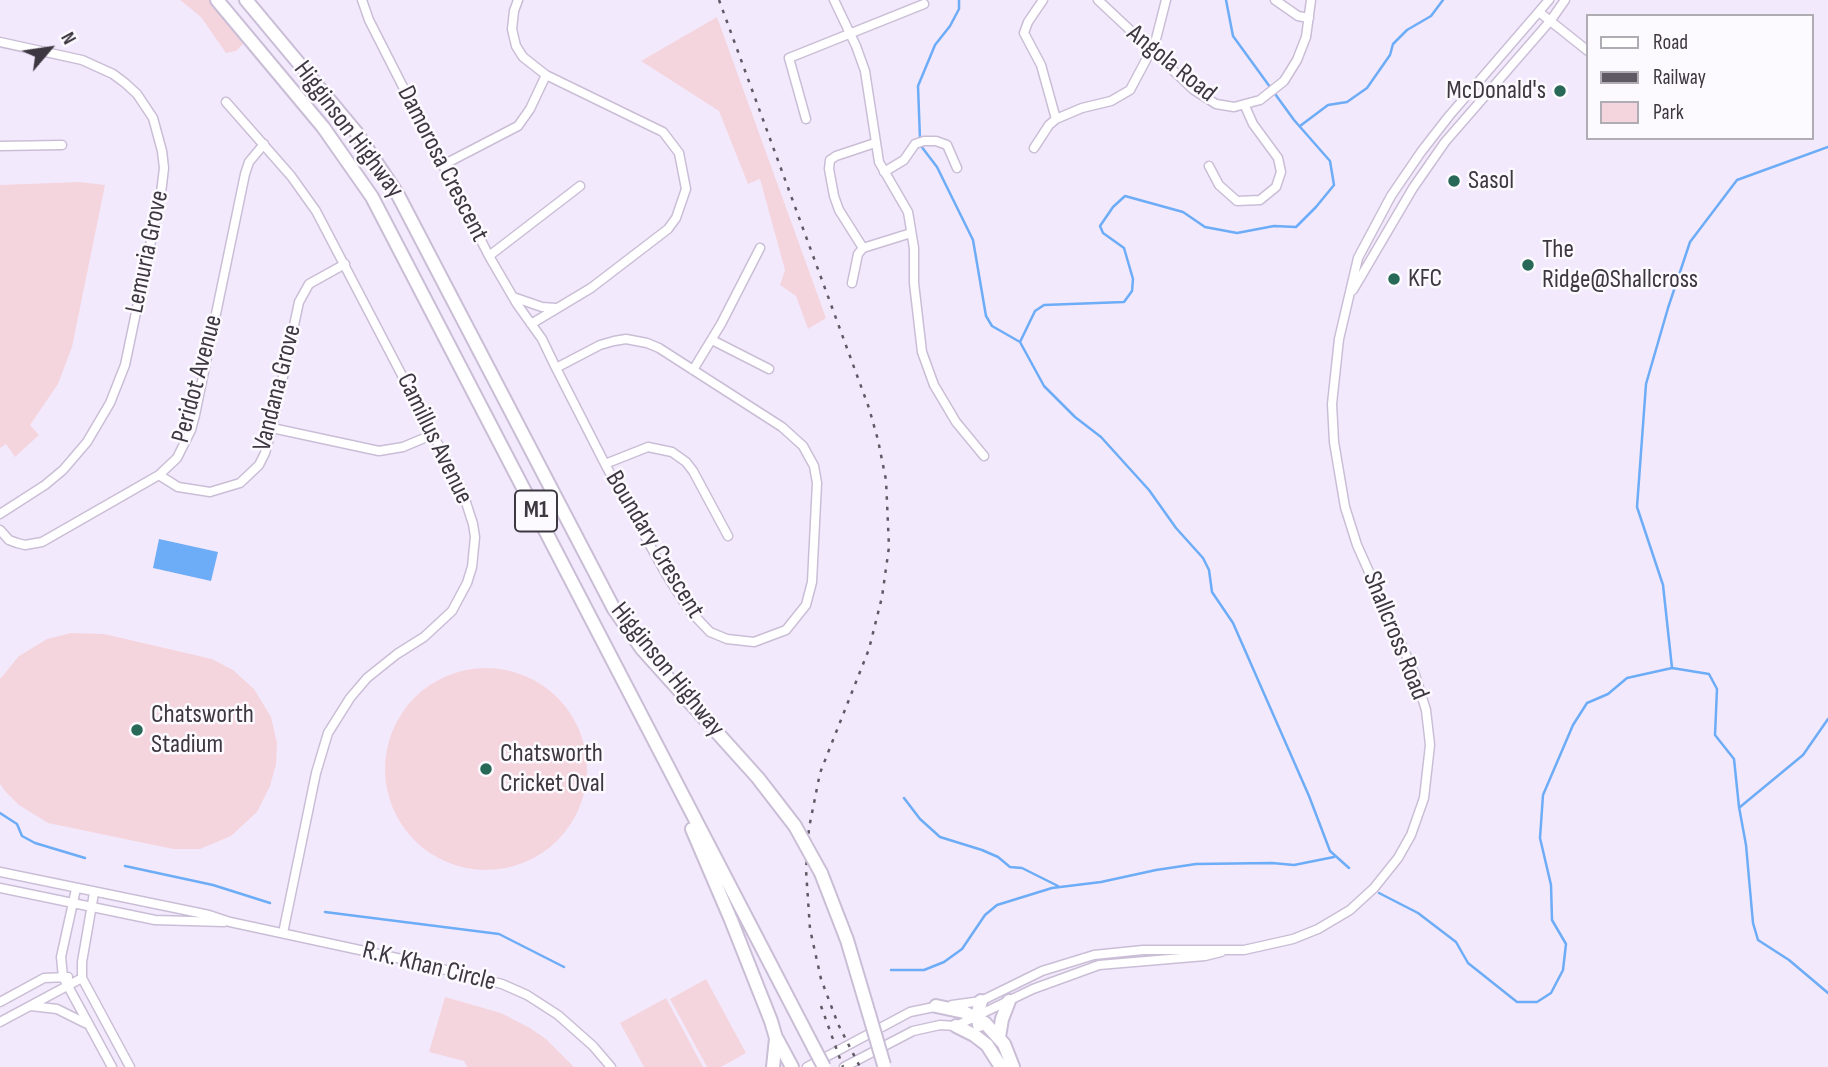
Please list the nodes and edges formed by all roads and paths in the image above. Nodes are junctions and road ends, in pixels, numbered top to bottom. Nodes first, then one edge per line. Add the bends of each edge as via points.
1 (217, 0) edge
2 (246, 0) edge
3 (362, 0) edge
4 (518, 0) edge
5 (834, 0) edge
6 (1043, 0) edge
7 (1098, 0) edge
8 (1166, 0) edge
9 (1275, 0) edge
10 (1311, 0) edge
11 (1549, 0) edge
12 (1565, 0) edge
13 (924, 4) dead end
14 (1539, 12) junction
15 (1309, 18) junction
16 (1551, 20) junction
17 (849, 33) junction
18 (0, 42) edge
19 (1151, 49) junction
20 (1587, 50) edge
21 (546, 75) junction
22 (226, 102) dead end
23 (1245, 106) junction
24 (806, 118) dead end
25 (1056, 119) junction
26 (875, 143) junction
27 (264, 144) junction
28 (62, 145) dead end
29 (0, 146) edge
30 (1034, 148) dead end
31 (443, 165) junction
32 (1209, 166) dead end
33 (957, 167) dead end
34 (884, 172) junction
35 (580, 186) dead end
36 (911, 233) junction
37 (760, 248) dead end
38 (863, 248) junction
39 (489, 256) junction
40 (345, 264) junction
41 (852, 283) dead end
42 (1350, 296) junction
43 (513, 297) junction
44 (556, 308) junction
45 (531, 324) junction
46 (712, 340) junction
47 (556, 368) junction
48 (769, 369) dead end
49 (693, 370) junction
50 (272, 428) junction
51 (434, 434) junction
52 (984, 456) dead end
53 (605, 464) junction
54 (159, 475) junction
55 (0, 514) edge
56 (0, 530) edge
57 (729, 536) dead end
58 (649, 732) junction
59 (0, 872) edge
60 (0, 888) edge
61 (76, 889) junction
62 (94, 893) junction
63 (74, 904) junction
64 (92, 908) junction
65 (230, 922) junction
66 (283, 933) junction
67 (1227, 951) junction
68 (61, 963) junction
69 (44, 978) junction
70 (82, 978) junction
71 (64, 982) junction
72 (981, 1001) junction
73 (0, 1002) edge
74 (1009, 1002) junction
75 (29, 1006) junction
76 (936, 1006) junction
77 (977, 1018) junction
78 (0, 1022) edge
79 (88, 1024) junction
80 (956, 1026) junction
81 (999, 1037) junction
82 (776, 1038) junction
83 (987, 1045) junction
84 (608, 1065) edge
85 (884, 1066) edge
86 (112, 1067) edge
87 (130, 1067) edge
88 (773, 1067) edge
89 (792, 1067) edge
90 (807, 1067) edge
91 (824, 1067) edge
92 (844, 1067) edge
93 (1001, 1067) edge
94 (1013, 1067) edge

1 - 58 highway, Higginson Highway / M1 via 323,127 372,197
2 - 85 highway, Higginson Highway / M1, bridge via 356,132 398,195 621,619 795,827 821,873 847,940
3 - 31 street, Damorosa Crescent
4 - 21 street via 512,29 516,46 526,61
5 - 17 street
6 - 25 street via 1024,33 1041,65
7 - 19 street, Angola Road
8 - 19 street
9 - 15 street
10 - 15 street, Angola Road
11 - 14 street, Shallcross Road
12 - 16 street, Shallcross Road
13 - 17 street
14 - 16 street
14 - 42 street, Shallcross Road via 1420,152 1358,258
15 - 23 street, Angola Road via 1297,60 1284,81
16 - 20 street
16 - 42 street, Shallcross Road via 1445,142
17 - 24 street via 788,61
17 - 26 street via 865,71
18 - 55 street, Lemuria Grove via 82,60 125,83 153,118 164,168 125,365 110,403 87,442 63,470
19 - 23 street, Angola Road via 1209,102
19 - 25 street via 1124,95
21 - 31 street via 518,126
21 - 44 street via 663,132 679,153 686,188 668,229 591,288
22 - 27 street, Camillus Avenue
23 - 32 street via 1278,158 1276,187 1260,200 1237,201 1219,185
25 - 30 street
26 - 34 street
26 - 38 street via 836,156 829,163 837,203
27 - 40 street, Camillus Avenue via 306,195
27 - 54 street, Peridot Avenue via 245,174 191,429 177,458
28 - 29 street
31 - 39 street, Damorosa Crescent
33 - 34 street via 947,145 924,141
34 - 36 street via 904,203
35 - 39 street
36 - 38 street
36 - 52 street via 922,352 934,386
37 - 46 street
38 - 41 street
39 - 43 street, Damorosa Crescent
40 - 50 street, Vandana Grove via 309,284 299,302
40 - 51 street, Camillus Avenue
42 - 67 street, Shallcross Road via 1334,373 1338,473 1357,545 1422,693 1430,745 1424,798 1398,858 1350,910 1293,939
43 - 44 street
43 - 45 street, Damorosa Crescent
44 - 45 street
45 - 47 street, Damorosa Crescent
46 - 48 street
46 - 49 street
47 - 49 street, Boundary Crescent via 600,345 626,339 647,342
47 - 53 street, Boundary Crescent
49 - 53 street, Boundary Crescent via 782,427 810,456 817,483 812,582 806,605 794,623 754,642 710,632 666,574
50 - 51 street via 379,451
50 - 54 street, Vandana Grove via 259,465 226,489 210,492 178,487
51 - 66 street, Camillus Avenue via 473,524 474,551 467,583 442,622 357,689 328,733
53 - 57 street via 648,447 672,452 693,471
54 - 56 street, Peridot Avenue via 42,542 17,543
58 - 82 highway via 731,920
58 - 91 highway, Higginson Highway / M1, bridge
59 - 61 street, R.K. Khan Circle
60 - 63 street, R.K. Khan Circle
61 - 62 street, R.K. Khan Circle
61 - 63 street
62 - 64 street
62 - 65 street, R.K. Khan Circle
63 - 64 street, R.K. Khan Circle
63 - 68 street
64 - 65 street, R.K. Khan Circle via 155,920
64 - 70 street
65 - 66 street, R.K. Khan Circle
66 - 84 street, R.K. Khan Circle via 477,976 518,990 558,1015
67 - 72 street, Shallcross Road via 1143,950 1094,955 1042,971
67 - 74 street, Shallcross Road via 1099,965
68 - 69 street
68 - 71 street
69 - 71 street
69 - 73 street
70 - 71 street
70 - 87 street
71 - 75 street
71 - 79 street
72 - 76 street, Shallcross Road
72 - 77 highway
74 - 77 street, Shallcross Road
74 - 81 highway
75 - 78 street
75 - 79 street via 57,1009
76 - 77 highway
76 - 90 street, Shallcross Road via 911,1012
77 - 80 street, Shallcross Road
77 - 81 highway
77 - 83 highway
79 - 86 street
80 - 83 highway
80 - 92 street, Shallcross Road via 927,1026
81 - 94 highway
82 - 88 highway
82 - 89 highway
83 - 93 highway

